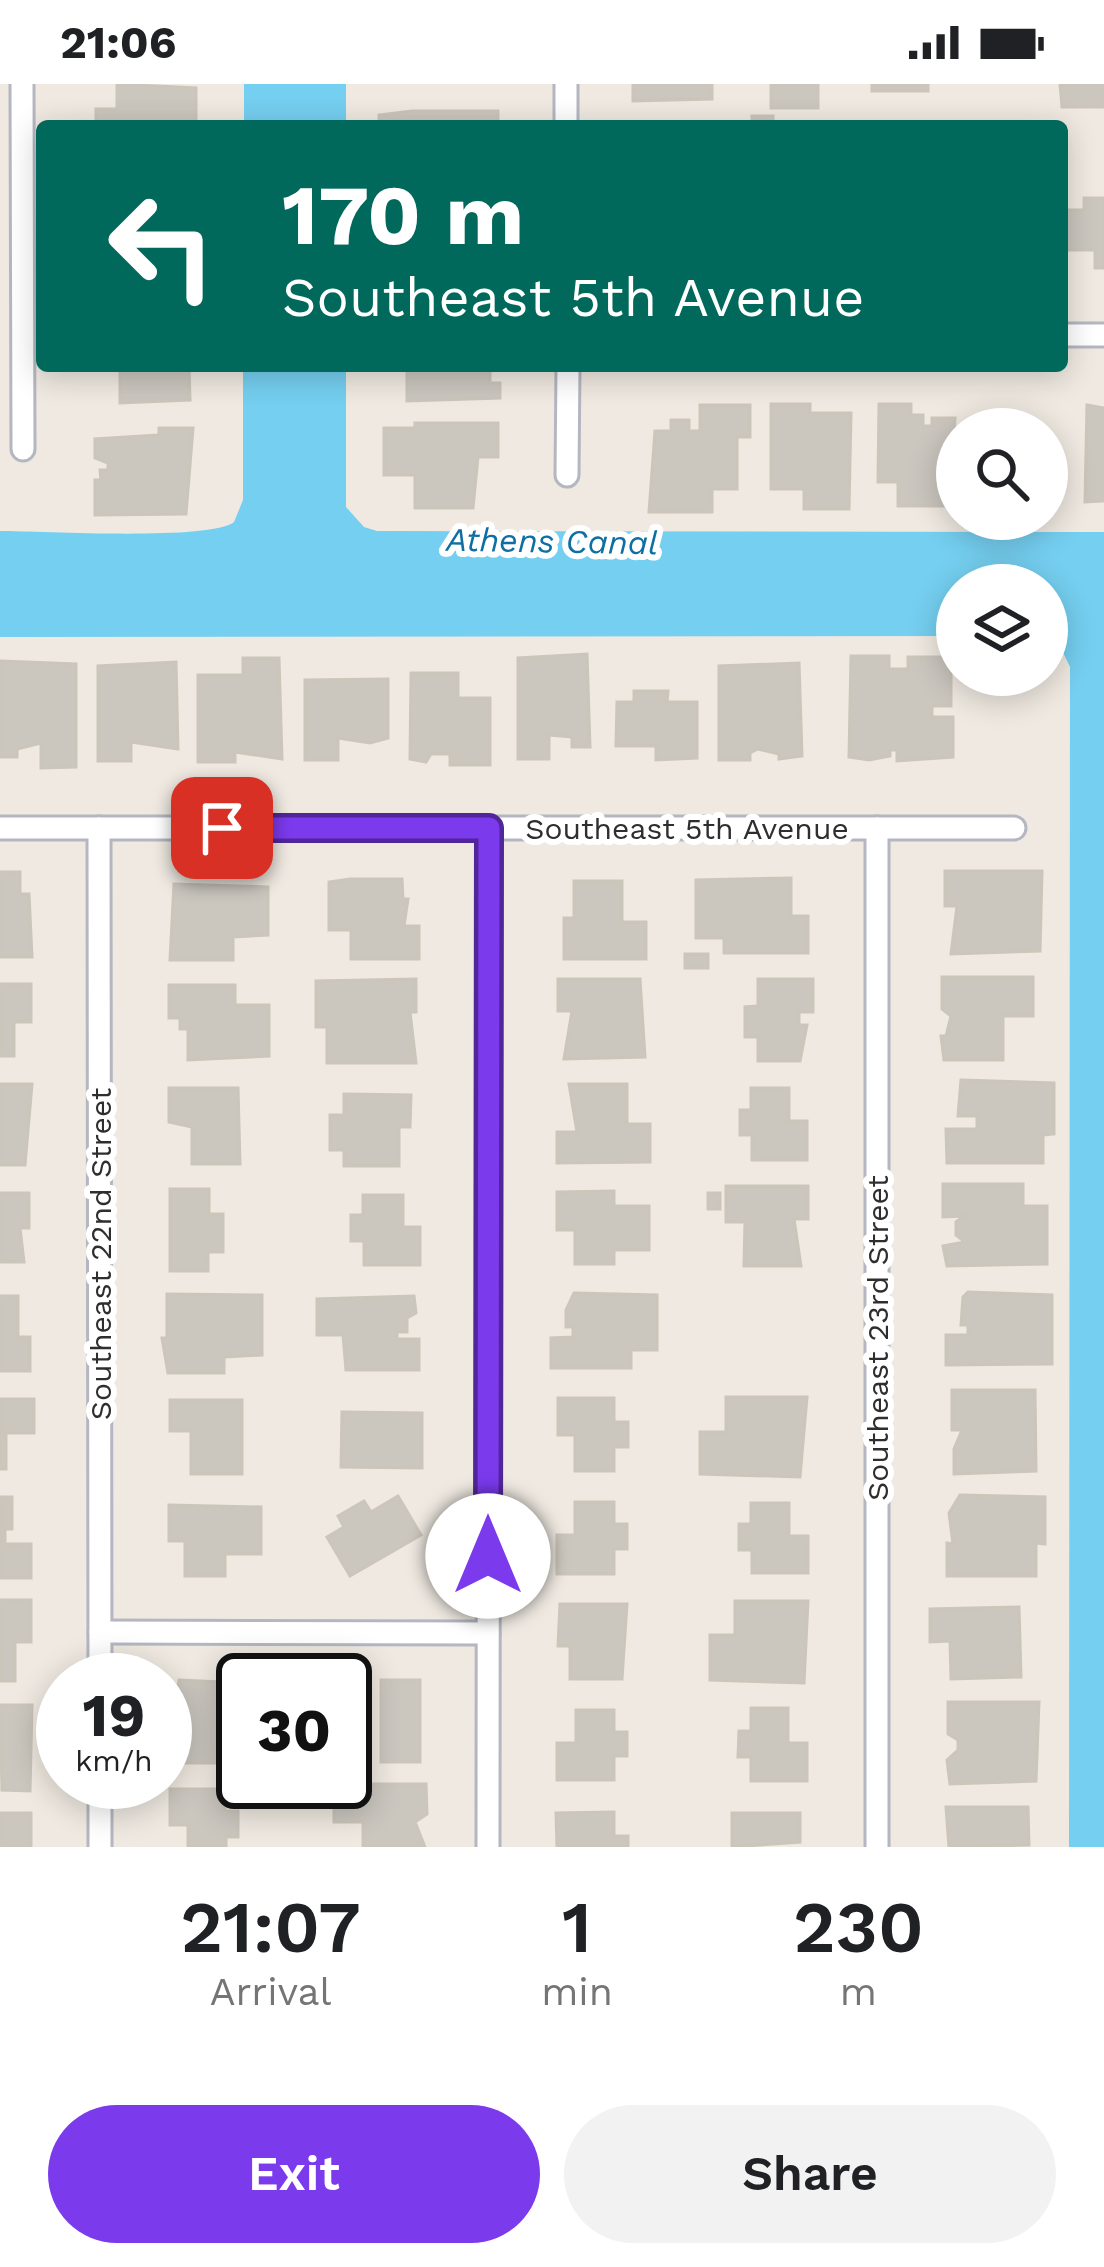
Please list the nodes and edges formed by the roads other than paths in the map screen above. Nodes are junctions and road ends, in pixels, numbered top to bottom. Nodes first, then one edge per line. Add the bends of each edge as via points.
1 (22, 84) edge
2 (566, 84) edge
3 (566, 120) edge
4 (1068, 335) edge
5 (1104, 335) edge
6 (11, 338) edge
7 (568, 372) edge
8 (23, 449) dead end
9 (567, 475) dead end
10 (0, 828) edge
11 (99, 828) junction
12 (489, 828) junction
13 (877, 828) junction
14 (1014, 828) dead end
15 (100, 1632) junction
16 (488, 1633) junction
17 (100, 1653) edge
18 (100, 1809) edge
19 (100, 1847) edge
20 (488, 1847) edge
21 (877, 1847) edge

1 - 6 street
2 - 3 street
4 - 5 street
6 - 8 street
7 - 9 street
10 - 11 street, Southeast 5th Avenue
11 - 12 street, Southeast 5th Avenue
11 - 15 street, Southeast 22nd Street
12 - 13 street, Southeast 5th Avenue
12 - 16 street
13 - 14 street, Southeast 5th Avenue
13 - 21 street, Southeast 23rd Street
15 - 16 street
15 - 17 street, Southeast 22nd Street
16 - 20 street
18 - 19 street

